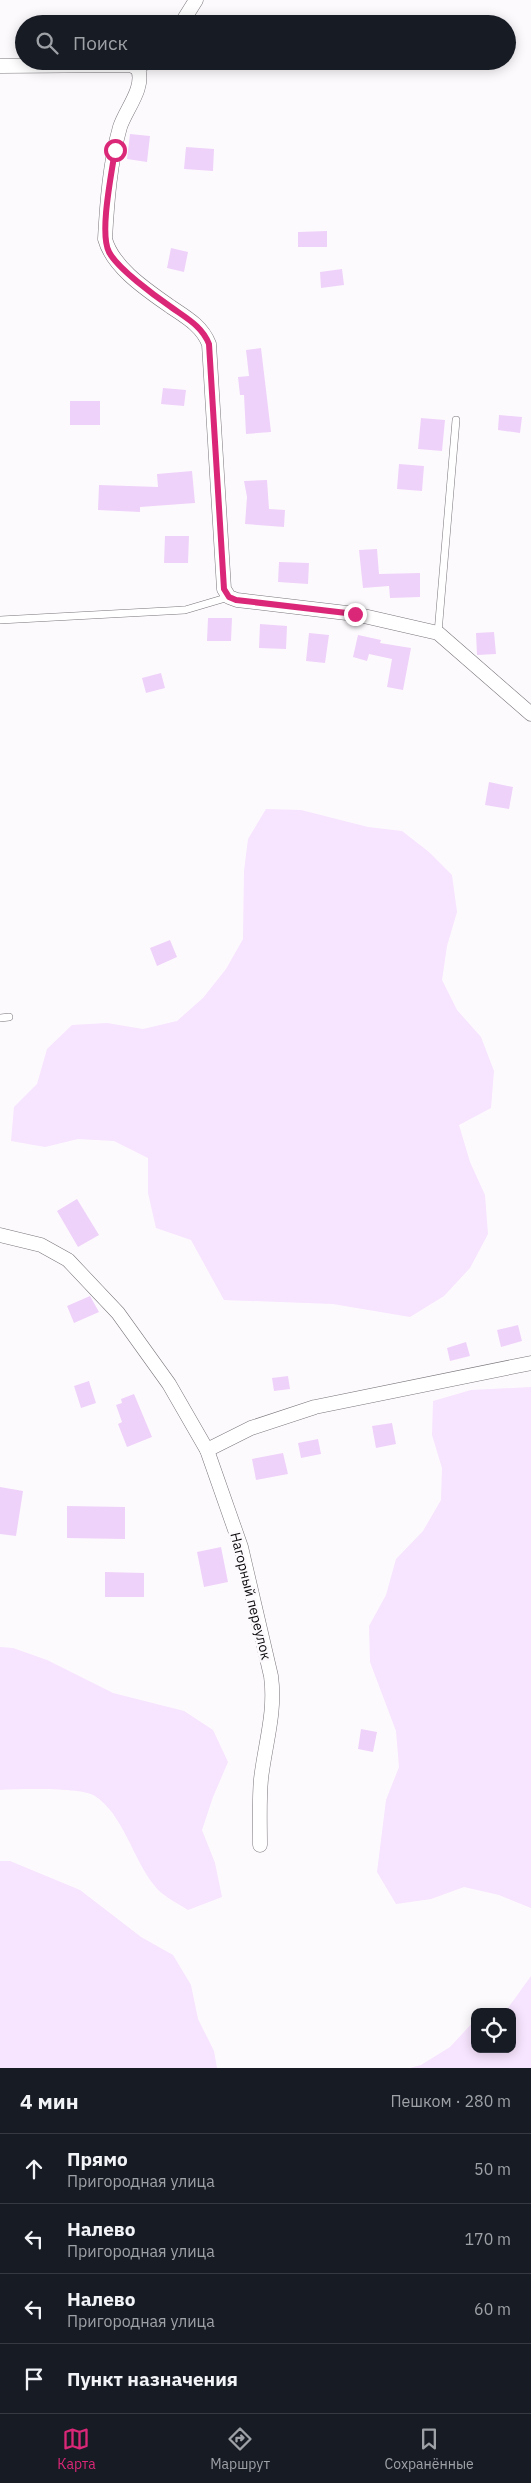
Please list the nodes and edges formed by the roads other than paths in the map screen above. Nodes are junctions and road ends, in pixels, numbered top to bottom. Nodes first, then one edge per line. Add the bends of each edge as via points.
1 (196, 0) edge
2 (187, 15) edge
3 (0, 66) edge
4 (15, 66) edge
5 (142, 70) edge
6 (456, 420) dead end
7 (229, 597) junction
8 (0, 620) edge
9 (438, 633) junction
10 (531, 714) edge
11 (9, 1017) dead end
12 (0, 1018) edge
13 (0, 1235) edge
14 (531, 1364) edge
15 (207, 1450) junction
16 (260, 1845) dead end

1 - 2 street
3 - 4 street
5 - 7 street via 115,150 105,239 109,252 118,263 156,297 196,325 209,344 224,589
6 - 9 lane
7 - 8 lane via 185,610
7 - 9 street via 355,614
9 - 10 street
11 - 12 lane
13 - 15 street, Нагорный переулок via 20,1238 54,1251 90,1281 118,1313 169,1384
14 - 15 street via 315,1407 251,1428
15 - 16 street, Нагорный переулок via 241,1547 271,1676 272,1718 261,1778

